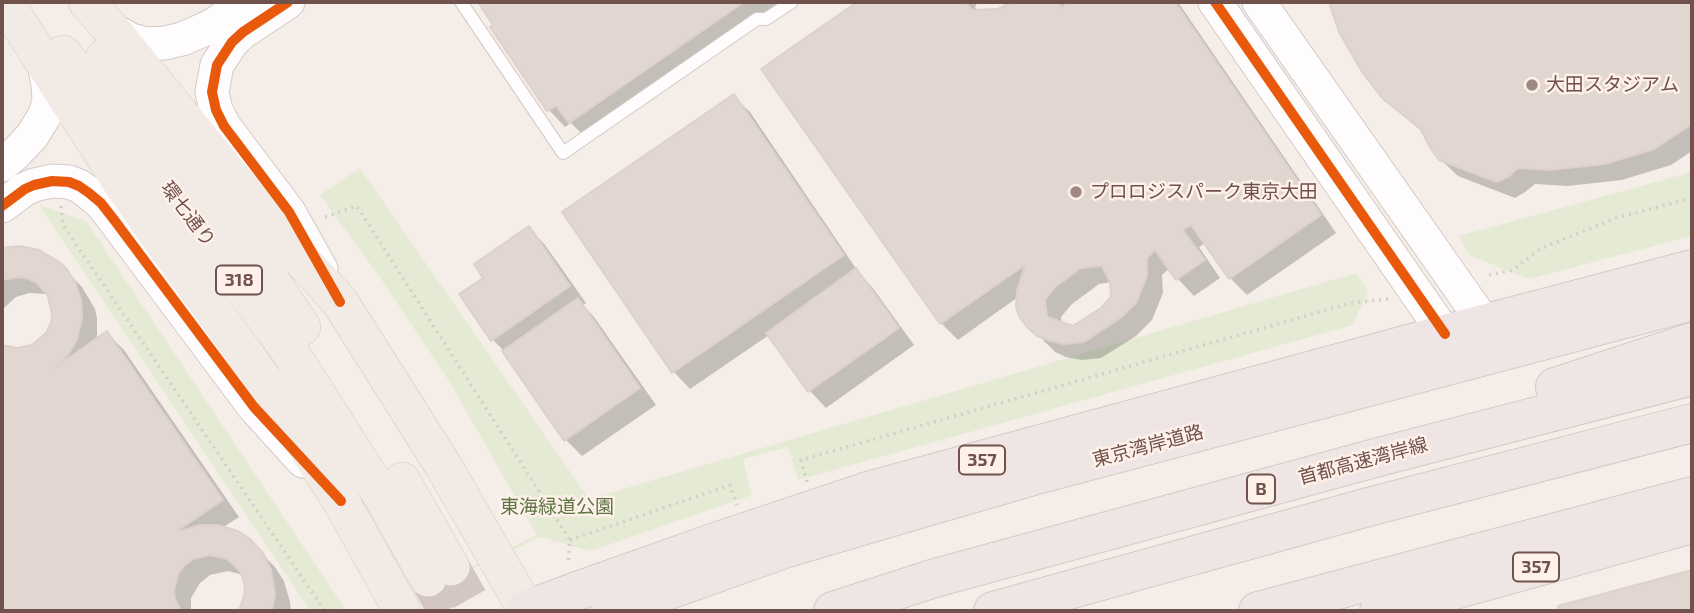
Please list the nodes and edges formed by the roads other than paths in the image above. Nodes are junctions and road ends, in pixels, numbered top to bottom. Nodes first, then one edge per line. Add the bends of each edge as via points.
1 (5, 2) edge
2 (22, 2) edge
3 (67, 2) edge
4 (246, 2) edge
5 (288, 2) edge
6 (461, 2) edge
7 (792, 2) edge
8 (1215, 2) edge
9 (1259, 2) edge
10 (484, 12) dead end
11 (98, 15) edge
12 (473, 20) junction
13 (44, 63) junction
14 (2, 165) edge
15 (2, 206) edge
16 (1692, 269) edge
17 (1692, 301) edge
18 (340, 302) junction
19 (1485, 324) junction
20 (1445, 334) junction
21 (1692, 342) edge
22 (1692, 376) edge
23 (1692, 423) edge
24 (1692, 444) edge
25 (1375, 458) junction
26 (1692, 496) edge
27 (341, 501) junction
28 (1372, 506) junction
29 (1692, 524) edge
30 (935, 578) junction
31 (402, 611) tunnel mouth
32 (526, 611) edge
33 (610, 611) edge
34 (801, 611) edge
35 (833, 611) edge
36 (993, 611) edge
37 (1258, 611) edge
38 (1379, 611) edge

1 - 13 main road, 318
2 - 3 main road, 環七通り / 318 via 241,283 385,501 440,572 399,476 311,339
4 - 11 street via 215,24 165,43 131,40
5 - 18 street via 232,42 217,65 212,92 224,126 289,212
6 - 12 lane
7 - 12 lane via 766,19 758,19 563,153
8 - 20 street
9 - 19 street
10 - 12 lane
11 - 18 main road via 272,227
13 - 14 street via 49,101 45,115
13 - 27 main road, 318 via 119,180 266,383
15 - 27 street via 25,189 52,181 79,186 101,203 254,407
16 - 19 highway, 357
17 - 33 highway, 東京湾岸道路 / 357 via 866,524
18 - 32 main road via 444,467
19 - 20 highway, 357
20 - 32 highway, 357 via 871,490
21 - 25 highway via 1423,430
22 - 25 highway, 首都高速湾岸線 / B
23 - 28 highway, B
24 - 28 highway via 1418,506
25 - 30 highway, 首都高速湾岸線 / B
26 - 37 highway, 357
27 - 31 main road, 318
28 - 36 highway, B
29 - 38 highway, 357
30 - 34 highway, B
30 - 35 highway, 首都高速湾岸線 / B

